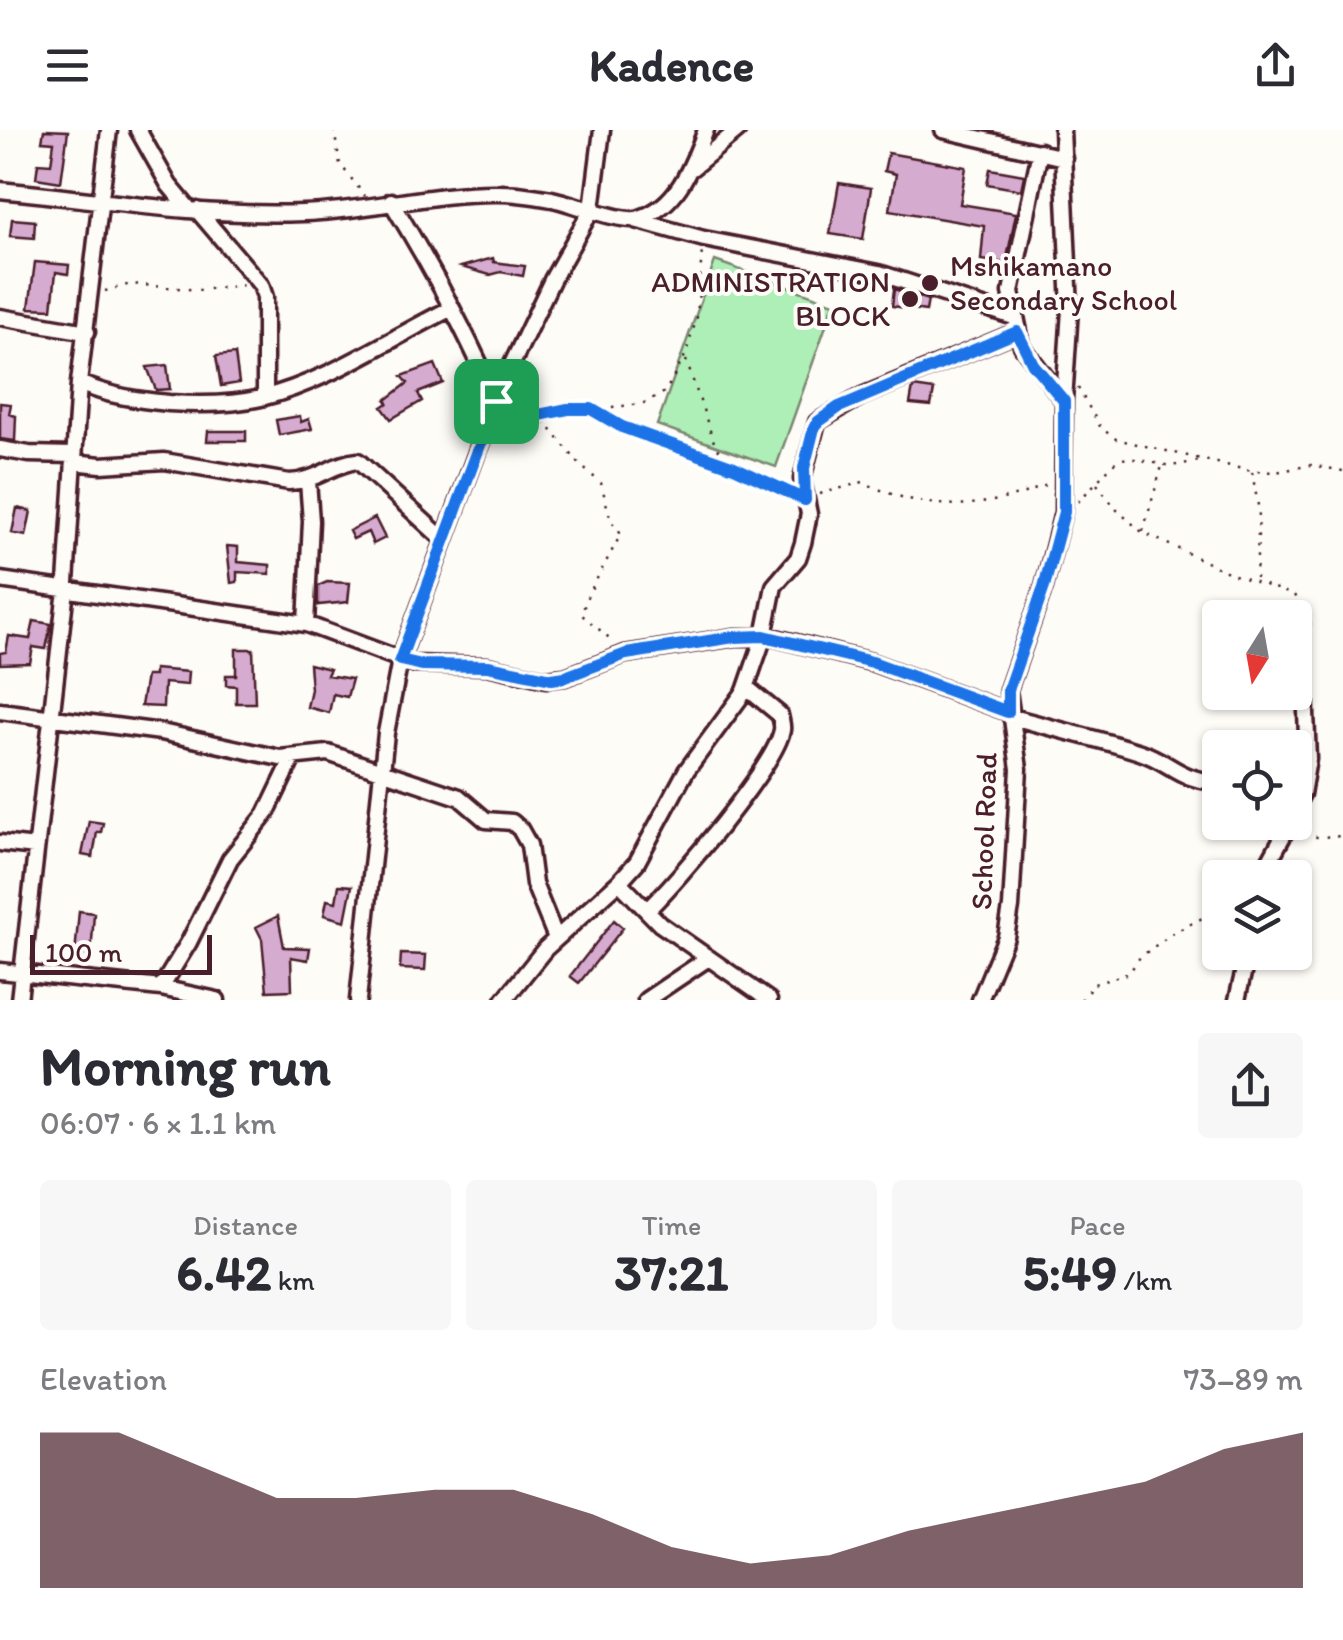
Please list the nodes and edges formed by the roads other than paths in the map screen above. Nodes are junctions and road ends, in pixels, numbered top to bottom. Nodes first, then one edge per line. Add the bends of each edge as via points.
1 (109, 130) edge
2 (138, 130) edge
3 (602, 130) edge
4 (706, 130) edge
5 (738, 130) edge
6 (943, 130) edge
7 (1062, 130) edge
8 (1040, 152) junction
9 (1064, 158) junction
10 (690, 170) junction
11 (0, 190) edge
12 (102, 200) junction
13 (391, 201) junction
14 (592, 208) junction
15 (194, 209) junction
16 (635, 220) junction
17 (450, 310) junction
18 (0, 317) edge
19 (1015, 324) junction
20 (87, 332) junction
21 (79, 383) junction
22 (266, 397) junction
23 (496, 401) junction
24 (1064, 401) junction
25 (0, 449) edge
26 (74, 459) junction
27 (308, 481) junction
28 (444, 540) junction
29 (0, 580) edge
30 (66, 592) junction
31 (306, 624) junction
32 (764, 636) junction
33 (400, 660) junction
34 (747, 688) junction
35 (0, 711) edge
36 (1009, 714) junction
37 (51, 716) junction
38 (293, 758) junction
39 (382, 771) junction
40 (1202, 781) edge
41 (0, 842) edge
42 (36, 847) junction
43 (619, 882) junction
44 (646, 910) junction
45 (556, 938) junction
46 (707, 959) junction
47 (1244, 970) edge
48 (0, 971) edge
49 (22, 972) junction
50 (162, 988) junction
51 (20, 1000) edge
52 (217, 1000) edge
53 (358, 1000) edge
54 (504, 1000) edge
55 (646, 1000) edge
56 (769, 1000) edge
57 (980, 1000) edge
58 (1237, 1000) edge

1 - 12 street
2 - 15 street via 169,185
3 - 14 street
4 - 10 street
5 - 10 street
6 - 8 street
7 - 9 street, School Road
8 - 9 street
8 - 19 street via 1014,268
9 - 24 street, School Road via 1070,309
10 - 16 street via 658,210
11 - 12 street
12 - 15 street
12 - 20 street
13 - 14 street via 502,193
13 - 15 street via 306,213
13 - 17 street
14 - 16 street
14 - 23 street
15 - 22 street via 261,285
16 - 19 street via 878,273
17 - 22 street
17 - 23 street
18 - 20 street
19 - 24 street via 1033,364
19 - 32 street via 818,422 804,468 807,507 798,558 774,586
20 - 21 street
21 - 22 street via 156,402
21 - 26 street
23 - 28 street
24 - 36 street, School Road via 1064,512 1008,690
25 - 26 street
26 - 27 street via 101,465 164,462
26 - 30 street
27 - 28 street via 347,462 363,464
27 - 31 street
28 - 33 street
29 - 30 street
30 - 31 street
30 - 37 street
31 - 33 street
32 - 33 street via 626,654 552,679
32 - 34 street
32 - 36 street via 872,662
33 - 39 street
34 - 43 street via 686,771
34 - 44 street via 780,715 781,735 688,868
35 - 37 street
36 - 40 street via 1138,751
36 - 57 street, School Road via 1019,769 1011,907
37 - 38 street
37 - 42 street
38 - 39 street via 328,753
38 - 50 street
39 - 45 street via 458,797 486,820 518,826
39 - 53 street
41 - 42 street
42 - 49 street
43 - 44 street
43 - 45 street
44 - 46 street
45 - 54 street
46 - 55 street
46 - 56 street
47 - 58 street
48 - 49 street
49 - 50 street
49 - 51 street
50 - 52 street

